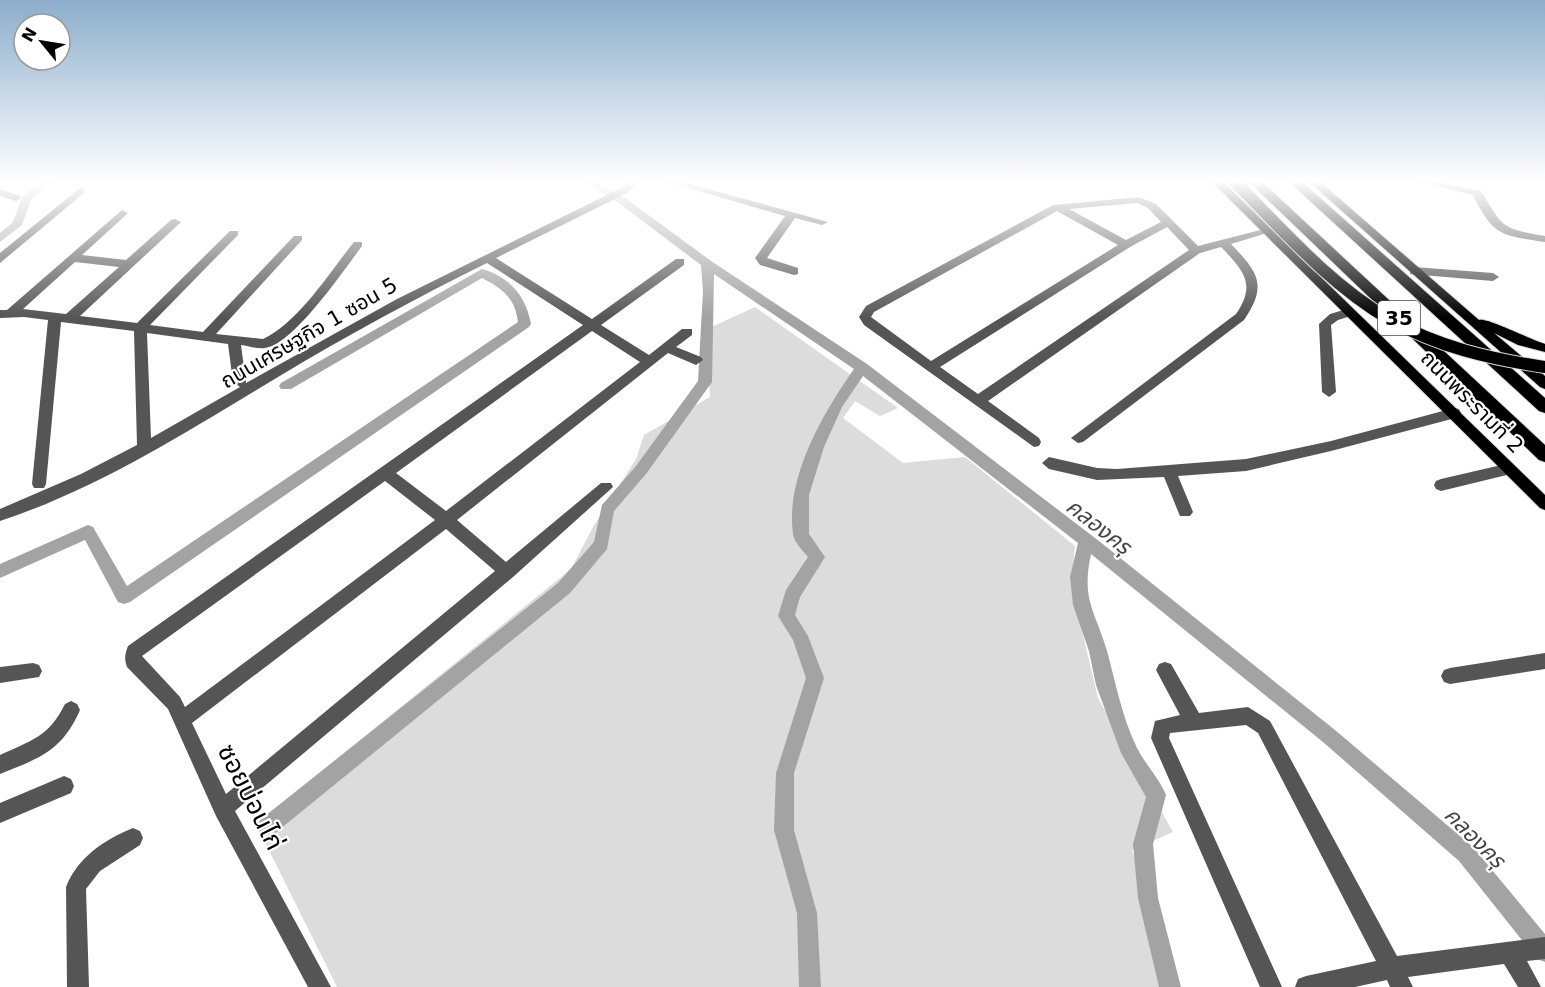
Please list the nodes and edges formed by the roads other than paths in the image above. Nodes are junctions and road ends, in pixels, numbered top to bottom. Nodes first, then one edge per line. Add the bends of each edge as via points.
1 (39, 226) edge
2 (107, 226) edge
3 (171, 226) edge
4 (554, 226) edge
5 (784, 226) edge
6 (1020, 226) edge
7 (1092, 226) edge
8 (1161, 226) edge
9 (1170, 226) edge
10 (1263, 226) edge
11 (1281, 226) edge
12 (1302, 226) edge
13 (1344, 226) edge
14 (1364, 226) edge
15 (1495, 226) edge
16 (1268, 231) junction
17 (234, 233) dead end
18 (298, 238) dead end
19 (1545, 239) edge
20 (1224, 243) junction
21 (358, 244) dead end
22 (1126, 245) junction
23 (1196, 250) junction
24 (72, 258) junction
25 (0, 259) edge
26 (489, 259) junction
27 (681, 262) dead end
28 (129, 264) junction
29 (794, 271) dead end
30 (1414, 271) junction
31 (1493, 277) dead end
32 (1455, 306) junction
33 (1350, 312) junction
34 (6, 313) edge
35 (62, 318) junction
36 (590, 325) junction
37 (140, 328) junction
38 (687, 332) dead end
39 (206, 338) junction
40 (234, 341) junction
41 (667, 348) junction
42 (1545, 348) edge
43 (696, 360) dead end
44 (649, 362) junction
45 (931, 367) junction
46 (1545, 367) edge
47 (240, 382) dead end
48 (1545, 384) edge
49 (1329, 392) dead end
50 (978, 401) junction
51 (1545, 408) edge
52 (1454, 413) junction
53 (1078, 438) dead end
54 (1034, 442) dead end
55 (144, 450) junction
56 (1541, 453) edge
57 (1049, 463) dead end
58 (1510, 468) junction
59 (384, 472) junction
60 (1168, 472) junction
61 (39, 484) dead end
62 (1441, 485) dead end
63 (606, 487) dead end
64 (1545, 504) edge
65 (1185, 512) dead end
66 (0, 514) edge
67 (446, 520) junction
68 (507, 572) junction
69 (1545, 661) edge
70 (1165, 670) dead end
71 (33, 671) dead end
72 (0, 675) edge
73 (1450, 676) dead end
74 (70, 710) dead end
75 (183, 719) junction
76 (1194, 722) junction
77 (0, 765) edge
78 (64, 786) dead end
79 (223, 809) junction
80 (0, 813) edge
81 (133, 838) dead end
82 (1526, 950) edge
83 (1397, 978) edge
84 (78, 987) edge
85 (320, 987) edge
86 (1271, 987) edge
87 (1306, 987) edge
88 (1530, 987) edge

1 - 25 street
2 - 24 street
3 - 28 street
4 - 26 street, ถนนเศรษฐกิจ 1 ซอน 5
5 - 29 street via 761,258
6 - 45 street via 866,312 868,322
7 - 22 street
8 - 22 street
9 - 23 street
10 - 16 main road, ถนนพระรามที่ 2 / 35
11 - 46 main road, bridge via 1326,269 1388,318 1476,355
12 - 56 highway, ถนนพระรามที่ 2 / 35
13 - 51 highway, ถนนพระรามที่ 2 / 35
14 - 30 main road, 35
15 - 19 street via 1503,232
16 - 20 street
16 - 33 main road, ถนนพระรามที่ 2 / 35
17 - 37 street
18 - 39 street
20 - 23 street
20 - 53 street via 1252,277 1252,303 1240,317
21 - 40 street via 278,338 264,344
22 - 45 street
23 - 50 street
24 - 28 street
24 - 34 street
26 - 36 street
26 - 55 street, ถนนเศรษฐกิจ 1 ซอน 5 via 345,332
27 - 36 street
28 - 35 street
30 - 31 street
30 - 32 main road, 35
32 - 42 main road via 1506,334
32 - 48 main road, 35
33 - 49 street via 1325,324
33 - 52 main road, ถนนพระรามที่ 2 / 35
34 - 35 street
35 - 37 street
35 - 61 street
36 - 44 street
36 - 59 street
37 - 39 street
37 - 55 street
38 - 41 street
39 - 40 street
40 - 47 street
41 - 43 street
41 - 44 street
44 - 67 street
45 - 50 street
50 - 54 street
52 - 58 main road, ถนนพระรามที่ 2 / 35
52 - 60 street via 1246,465
55 - 66 street, ถนนเศรษฐกิจ 1 ซอน 5 via 79,483
57 - 60 street via 1097,474
58 - 62 street
58 - 64 main road, ถนนพระรามที่ 2 / 35
59 - 67 street
59 - 75 street, ซอยบ่อนไก่ via 134,652 133,661 174,703
60 - 65 street
63 - 68 street
67 - 68 street
67 - 75 street
68 - 79 street
69 - 73 street
70 - 76 street
71 - 72 street
74 - 77 street via 65,726 51,741
75 - 79 street, ซอยบ่อนไก่
76 - 83 street via 1248,716 1264,727
76 - 86 street via 1166,724 1161,727 1160,738
78 - 80 street
79 - 85 street, ซอยบ่อนไก่
81 - 84 street via 96,859 76,887
82 - 83 street
82 - 88 street
83 - 87 street

